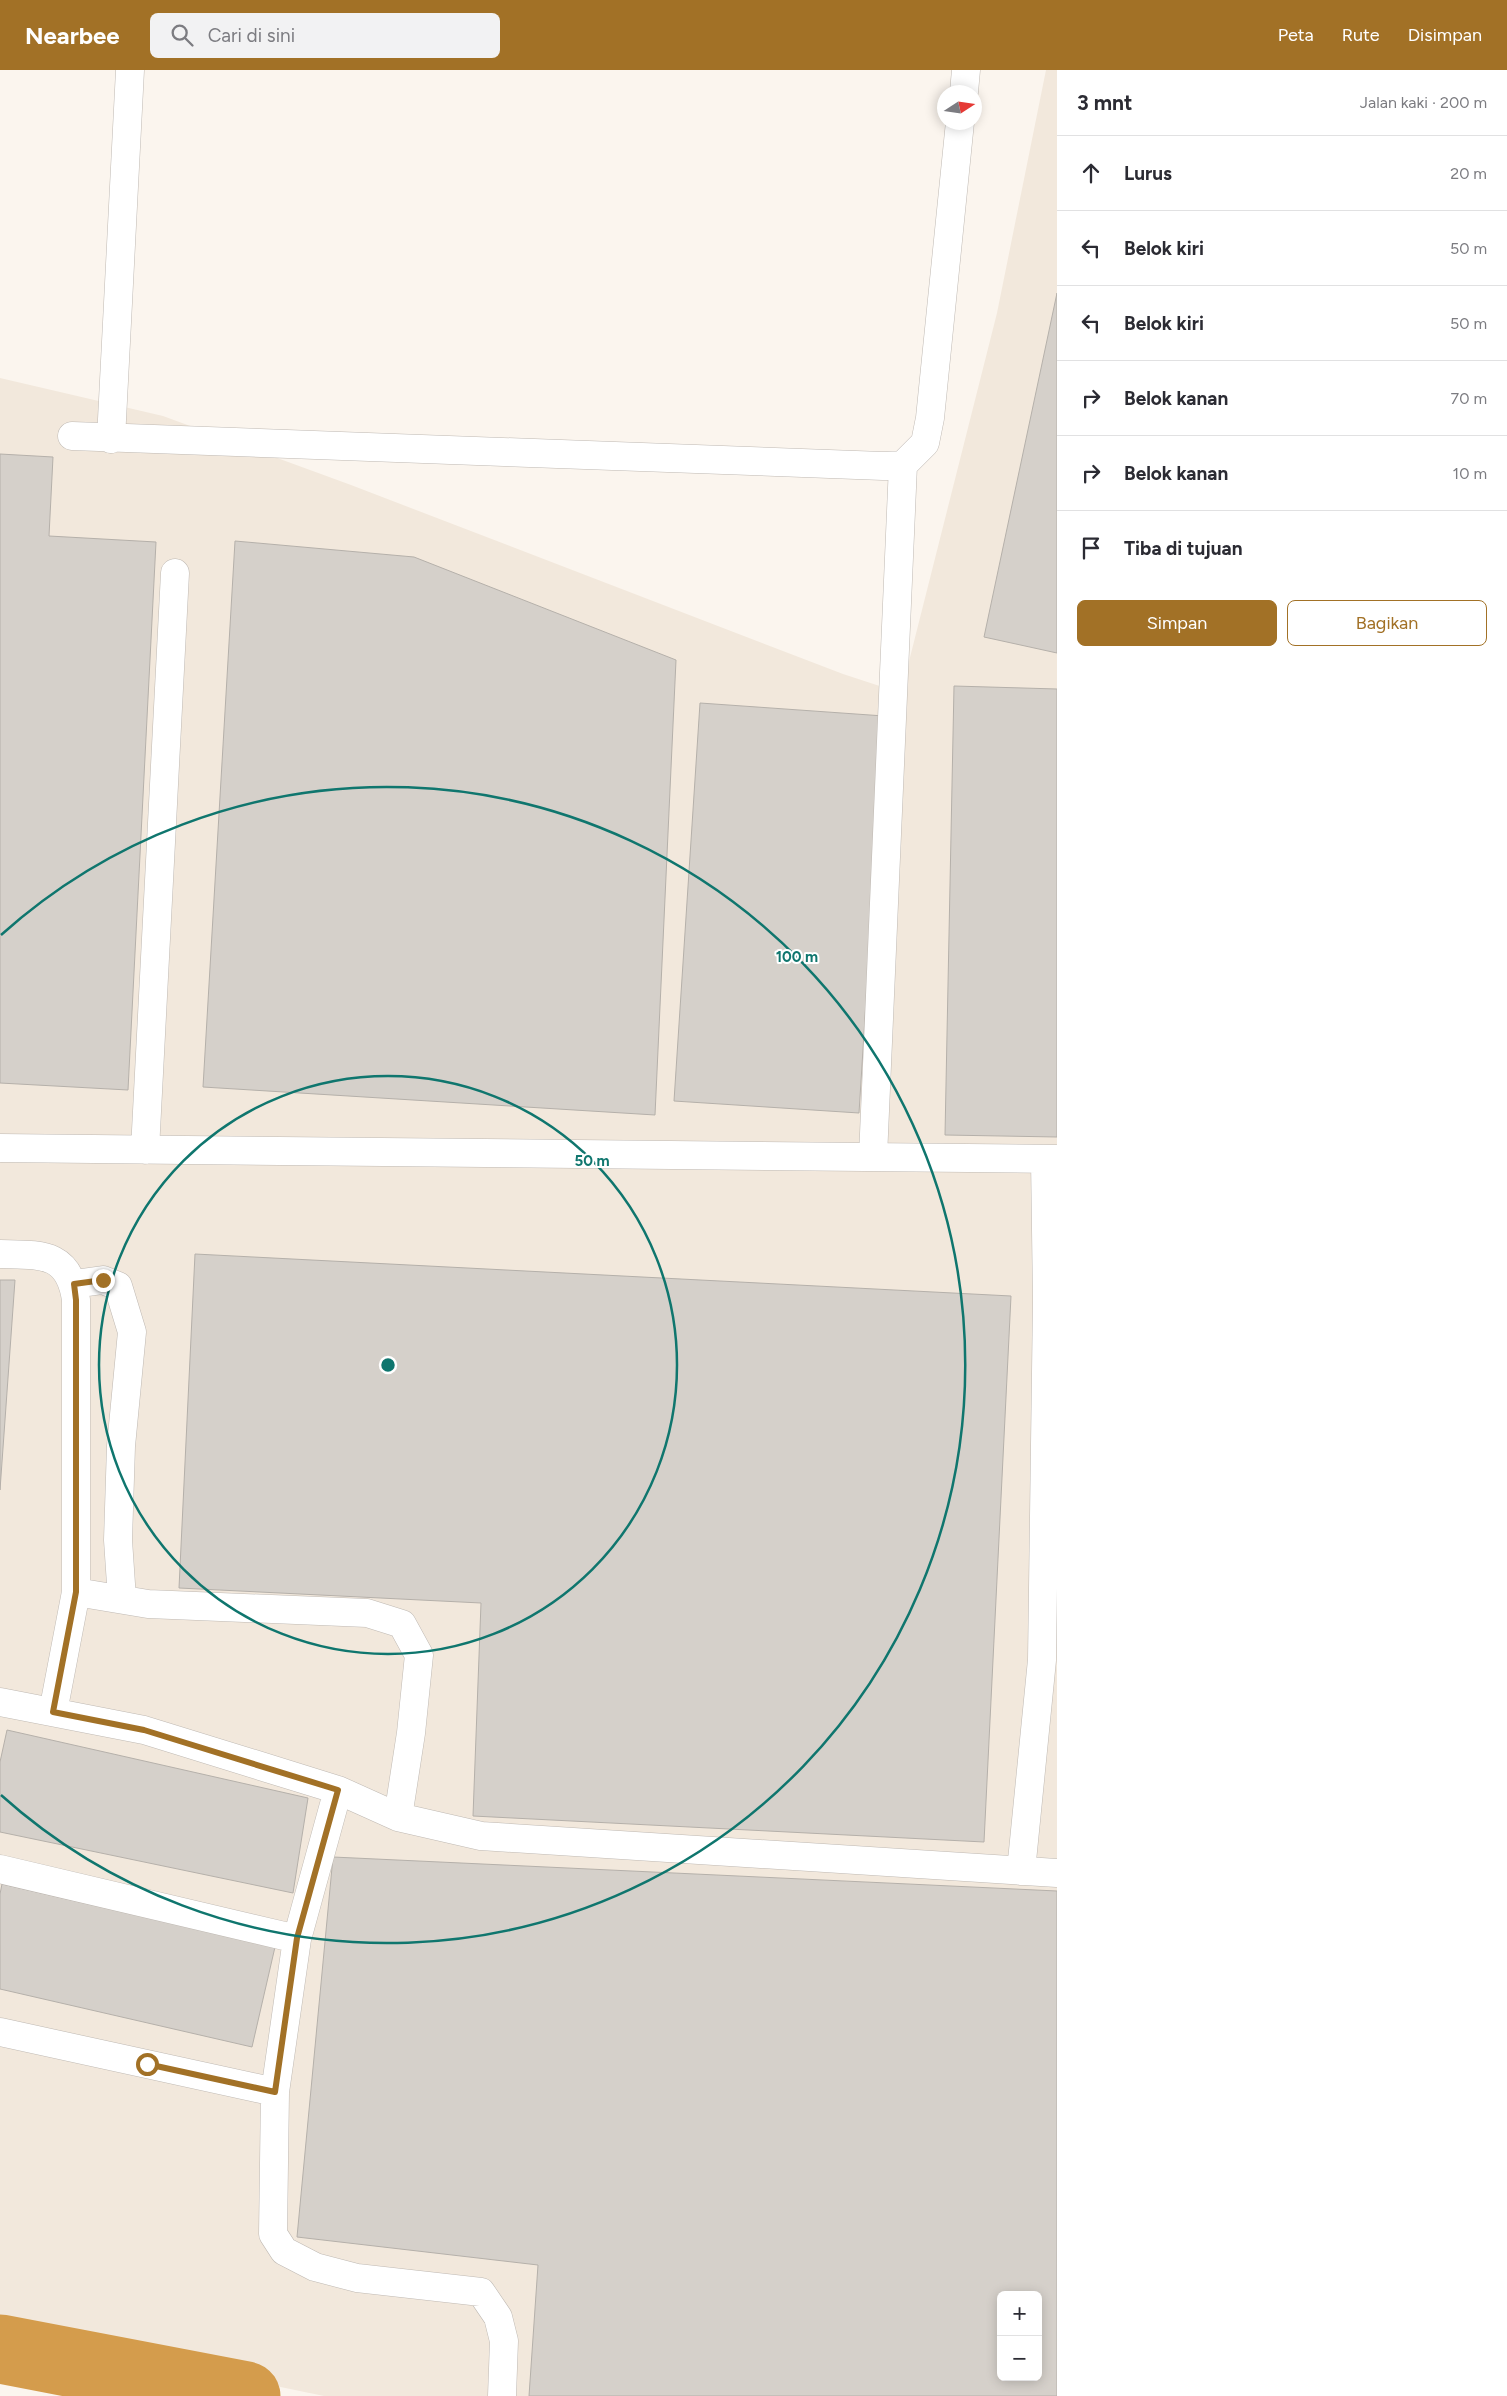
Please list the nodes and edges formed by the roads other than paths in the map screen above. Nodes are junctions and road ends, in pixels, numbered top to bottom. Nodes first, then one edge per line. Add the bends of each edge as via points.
1 (130, 70) edge
2 (966, 70) edge
3 (965, 85) edge
4 (959, 130) edge
5 (72, 436) dead end
6 (112, 439) junction
7 (903, 465) junction
8 (175, 573) dead end
9 (0, 1148) edge
10 (144, 1150) junction
11 (873, 1157) junction
12 (1051, 1159) edge
13 (0, 1254) edge
14 (74, 1284) junction
15 (76, 1592) junction
16 (122, 1599) junction
17 (0, 1702) edge
18 (53, 1712) junction
19 (338, 1790) junction
20 (398, 1816) junction
21 (0, 1869) edge
22 (1021, 1871) junction
23 (1057, 1873) edge
24 (297, 1938) junction
25 (0, 2032) edge
26 (275, 2092) junction
27 (502, 2396) edge

1 - 6 lane
2 - 3 lane
4 - 7 lane via 930,418 925,444
5 - 6 lane
6 - 7 lane
7 - 11 lane
8 - 10 lane
9 - 10 lane
10 - 11 lane
11 - 12 lane
12 - 22 lane via 1042,1660
13 - 14 lane via 39,1255 62,1264
14 - 15 lane
14 - 16 lane via 103,1280 118,1286 132,1332 121,1455 118,1540
15 - 16 lane
15 - 18 lane
16 - 20 lane via 148,1604 367,1613 402,1624 419,1655
17 - 18 lane
18 - 19 lane via 144,1730
19 - 20 lane
19 - 24 lane
20 - 22 lane via 481,1836
21 - 24 lane
22 - 23 lane
24 - 26 lane
25 - 26 lane
26 - 27 lane via 273,2234 284,2250 315,2267 357,2278 481,2292 498,2317 504,2341

